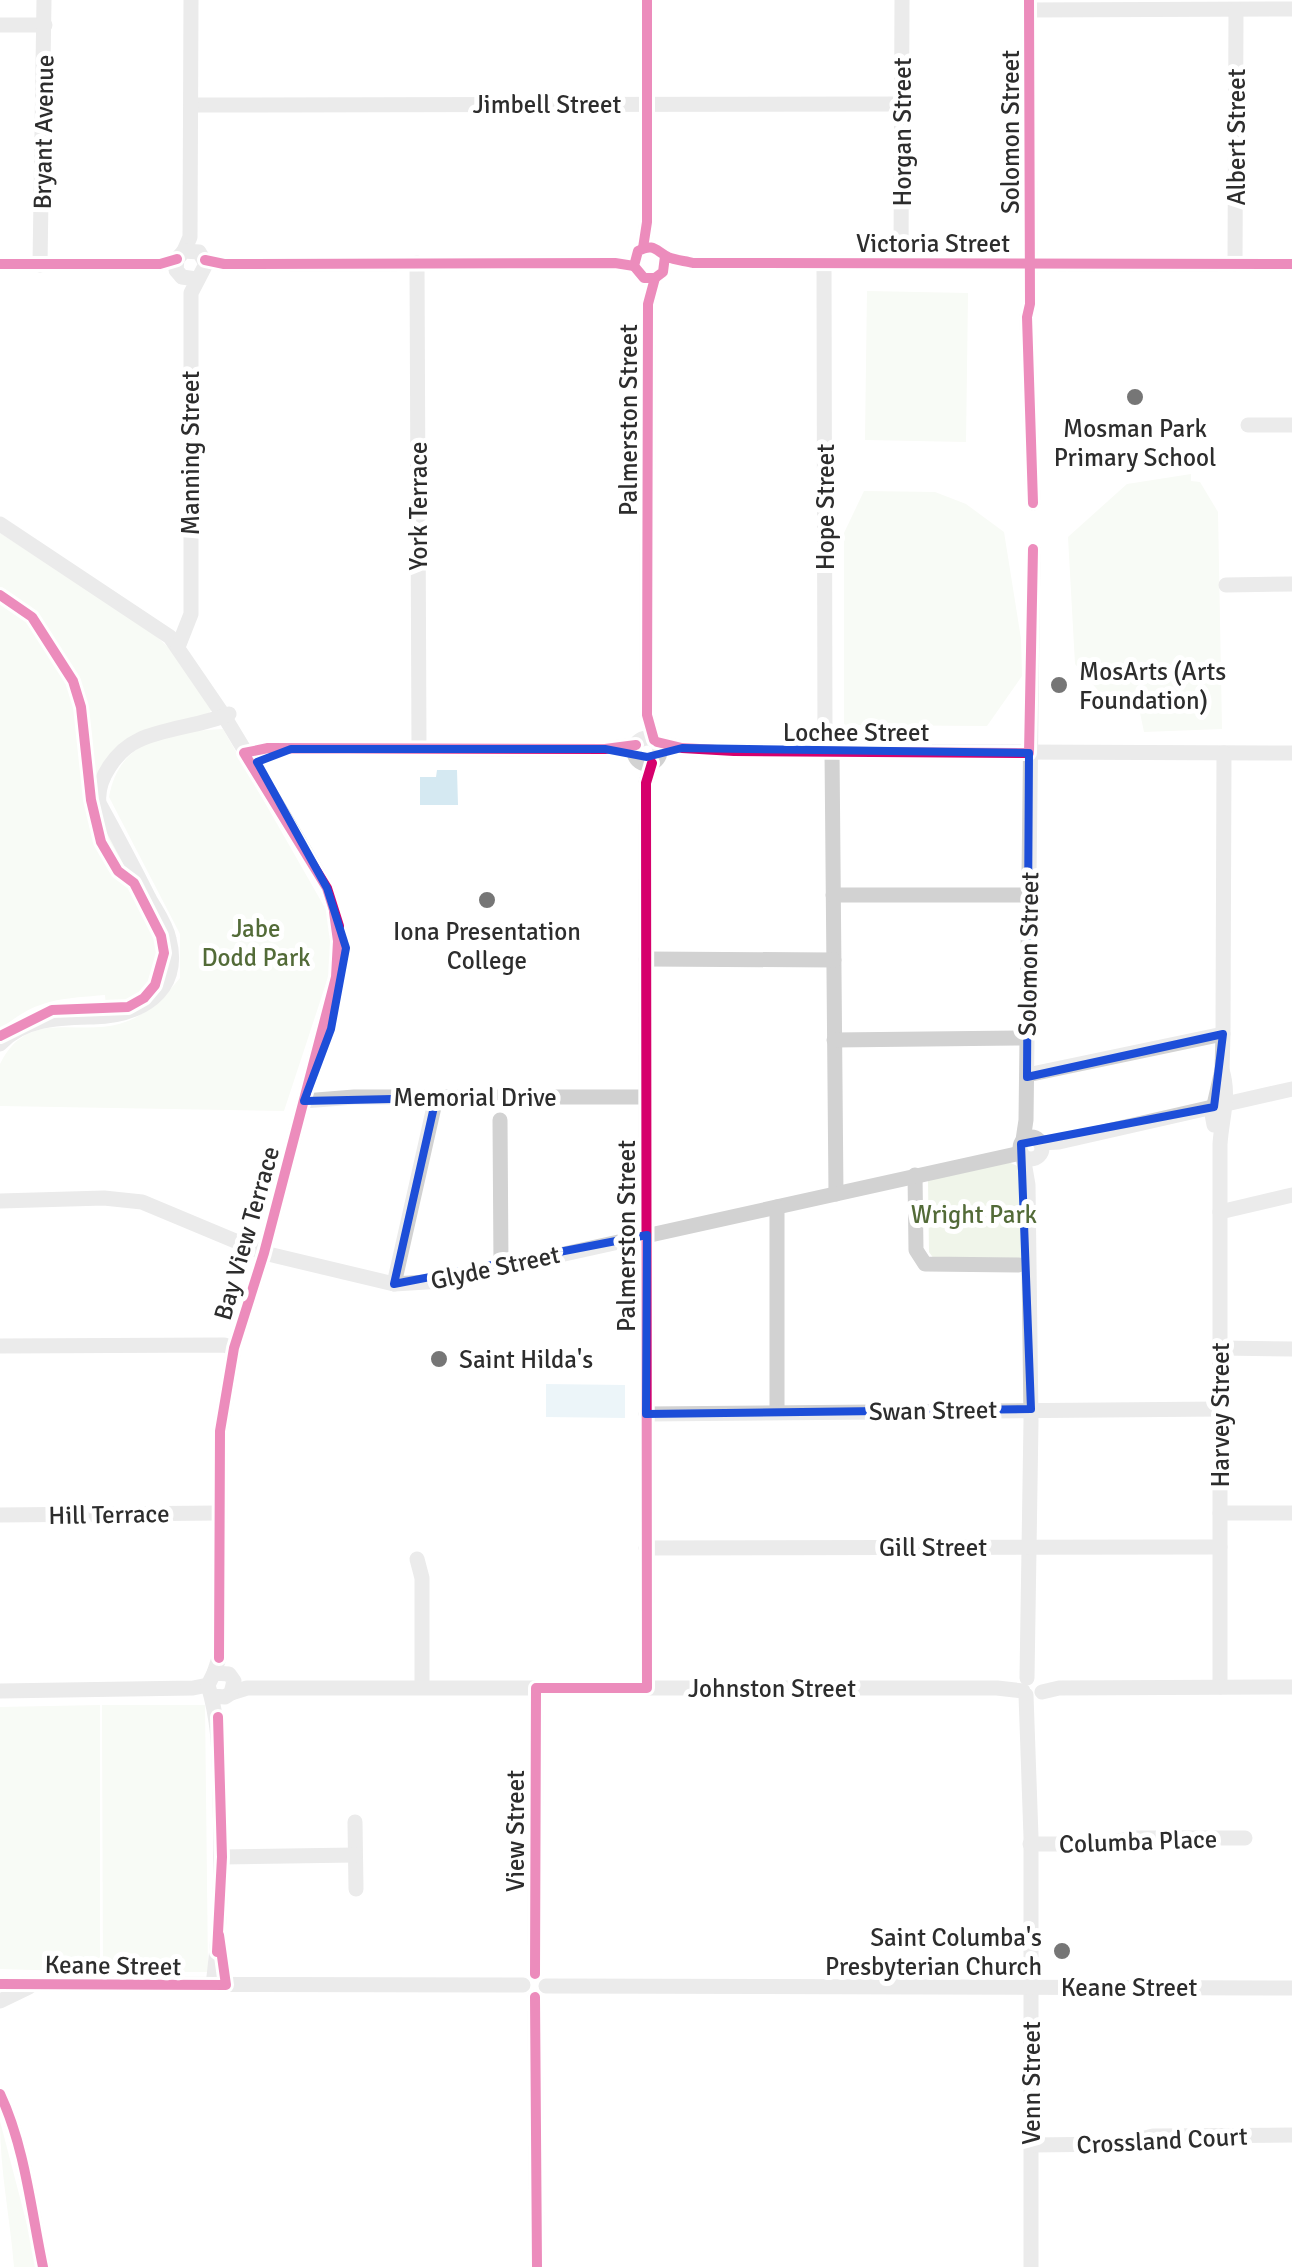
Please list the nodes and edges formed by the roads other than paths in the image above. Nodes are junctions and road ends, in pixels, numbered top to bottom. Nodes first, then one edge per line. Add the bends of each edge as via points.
1 (44, 0) edge
2 (191, 0) edge
3 (647, 0) edge
4 (902, 0) edge
5 (1029, 5) edge
6 (1292, 9) edge
7 (1236, 10) junction
8 (0, 25) edge
9 (44, 25) junction
10 (647, 104) junction
11 (903, 104) junction
12 (191, 105) junction
13 (649, 262) junction
14 (417, 263) junction
15 (824, 263) junction
16 (900, 263) junction
17 (0, 264) edge
18 (40, 264) junction
19 (1030, 264) junction
20 (1235, 264) junction
21 (1292, 264) edge
22 (190, 265) junction
23 (1248, 425) dead end
24 (1292, 425) edge
25 (1033, 503) dead end
26 (0, 524) edge
27 (1033, 548) dead end
28 (1292, 584) edge
29 (1226, 585) dead end
30 (174, 638) junction
31 (225, 711) junction
32 (418, 748) junction
33 (646, 750) junction
34 (828, 752) junction
35 (1030, 753) junction
36 (1224, 753) junction
37 (1292, 753) edge
38 (253, 762) junction
39 (833, 895) junction
40 (1030, 895) junction
41 (646, 959) junction
42 (834, 960) junction
43 (1223, 1034) junction
44 (1026, 1038) junction
45 (834, 1040) junction
46 (0, 1044) edge
47 (1027, 1075) junction
48 (1292, 1089) edge
49 (646, 1097) junction
50 (436, 1098) junction
51 (304, 1101) junction
52 (1220, 1106) junction
53 (500, 1120) dead end
54 (1029, 1148) junction
55 (915, 1175) junction
56 (836, 1194) junction
57 (1292, 1195) edge
58 (0, 1201) edge
59 (776, 1207) junction
60 (1220, 1212) junction
61 (646, 1235) junction
62 (264, 1252) junction
63 (1019, 1265) dead end
64 (501, 1266) junction
65 (394, 1284) junction
66 (0, 1346) edge
67 (234, 1348) junction
68 (1220, 1348) junction
69 (1292, 1349) edge
70 (1031, 1409) junction
71 (1220, 1409) junction
72 (778, 1412) junction
73 (646, 1414) junction
74 (1220, 1512) junction
75 (1292, 1512) edge
76 (218, 1513) junction
77 (0, 1515) edge
78 (1030, 1547) junction
79 (1220, 1547) junction
80 (646, 1548) junction
81 (417, 1559) dead end
82 (220, 1684) junction
83 (1034, 1684) junction
84 (1292, 1686) edge
85 (422, 1687) junction
86 (1220, 1687) junction
87 (536, 1688) junction
88 (647, 1688) junction
89 (0, 1691) edge
90 (355, 1822) dead end
91 (1245, 1838) dead end
92 (1030, 1844) junction
93 (355, 1855) junction
94 (222, 1856) junction
95 (356, 1889) dead end
96 (0, 1984) edge
97 (37, 1984) junction
98 (220, 1985) junction
99 (535, 1986) junction
100 (1030, 1987) junction
101 (1292, 1988) edge
102 (0, 2002) edge
103 (0, 2094) edge
104 (1292, 2135) edge
105 (1031, 2145) junction
106 (43, 2266) edge
107 (538, 2267) edge
108 (1031, 2267) edge

1 - 9 street, Bryant Avenue
2 - 12 street, Manning Street
3 - 10 street
4 - 11 street, Horgan Street
5 - 7 street
5 - 19 street, Solomon Street
6 - 7 street
7 - 20 street, Albert Street
8 - 9 street
9 - 18 street, Bryant Avenue
10 - 11 street, Jimbell Street
10 - 12 street, Jimbell Street
10 - 13 street
11 - 16 street, Horgan Street
12 - 22 street, Manning Street
13 - 14 street, Victoria Street
13 - 15 street, Victoria Street
13 - 33 street, Palmerston Street
14 - 22 street, Victoria Street
14 - 32 street, York Terrace
15 - 16 street, Victoria Street
15 - 34 street, Hope Street
16 - 19 street, Victoria Street
17 - 18 street
18 - 22 street
19 - 20 street, Victoria Street
19 - 25 street, Solomon Street
20 - 21 street, Victoria Street
22 - 30 street, Manning Street via 191,614
23 - 24 street
26 - 30 street, Bay View Terrace
27 - 35 street, Solomon Street
28 - 29 street
30 - 31 street, Bay View Terrace
31 - 38 street, Bay View Terrace
31 - 46 street via 198,726 140,739 108,770 98,792 168,933 171,964 160,990 132,1013 53,1018
32 - 33 street, Lochee Street
32 - 38 street, Lochee Street via 291,749
33 - 34 street, Lochee Street
33 - 41 street, Palmerston Street
34 - 35 street, Lochee Street
34 - 39 street, Hope Street
35 - 36 street, Lochee Street
35 - 40 street, Solomon Street
36 - 37 street, Lochee Street
36 - 43 street, Harvey Street
38 - 51 street, Bay View Terrace via 327,888 334,912 336,977
39 - 40 street
39 - 42 street, Hope Street
40 - 44 street, Solomon Street
41 - 42 street
41 - 49 street, Palmerston Street
42 - 45 street, Hope Street
43 - 47 street
43 - 52 street, Harvey Street
44 - 45 street
44 - 47 street, Solomon Street
45 - 56 street, Hope Street
47 - 54 street, Solomon Street
48 - 52 street, Glyde Street
49 - 50 street, Memorial Drive
49 - 61 street, Palmerston Street
50 - 51 street, Memorial Drive
50 - 65 street
51 - 62 street, Bay View Terrace
52 - 54 street, Glyde Street
52 - 60 street, Harvey Street
53 - 64 street
54 - 55 street, Glyde Street
54 - 70 street, Solomon Street
55 - 56 street, Glyde Street
55 - 63 street via 916,1250 925,1264
56 - 59 street, Glyde Street
57 - 60 street
58 - 62 street, Glyde Street via 142,1202
59 - 61 street, Glyde Street
59 - 72 street
60 - 68 street, Harvey Street
61 - 64 street, Glyde Street
61 - 73 street, Palmerston Street
62 - 65 street, Glyde Street
62 - 67 street, Bay View Terrace
64 - 65 street, Glyde Street via 442,1281
66 - 67 street
67 - 76 street, Bay View Terrace via 220,1431
68 - 69 street
68 - 71 street, Harvey Street
70 - 71 street, Swan Street
70 - 72 street, Swan Street
70 - 78 street, Solomon Street
71 - 74 street, Harvey Street
72 - 73 street, Swan Street
73 - 80 street, Palmerston Street
74 - 75 street
74 - 79 street, Harvey Street
76 - 77 street, Hill Terrace
76 - 82 street, Bay View Terrace
78 - 79 street, Gill Street
78 - 80 street, Gill Street
78 - 83 street, Solomon Street
79 - 86 street, Harvey Street
80 - 88 street, Palmerston Street
81 - 85 street
82 - 85 street, Johnston Street
82 - 89 street, Johnston Street
82 - 94 street, Bay View Terrace
83 - 86 street, Johnston Street
83 - 88 street, Johnston Street
83 - 92 street, Venn Street via 1028,1718
84 - 86 street, Johnston Street
85 - 87 street, Johnston Street
87 - 88 street, Johnston Street
87 - 99 street, View Street
90 - 93 street
91 - 92 street, Columba Place
92 - 100 street, Venn Street
93 - 94 street
93 - 95 street
94 - 98 street, Bay View Terrace
96 - 97 street, Keane Street
97 - 98 street, Keane Street
97 - 102 street
98 - 99 street, Keane Street
99 - 100 street, Keane Street
99 - 107 street, View Street
100 - 101 street, Keane Street
100 - 105 street, Venn Street
103 - 106 street
104 - 105 street, Crossland Court
105 - 108 street, Venn Street

